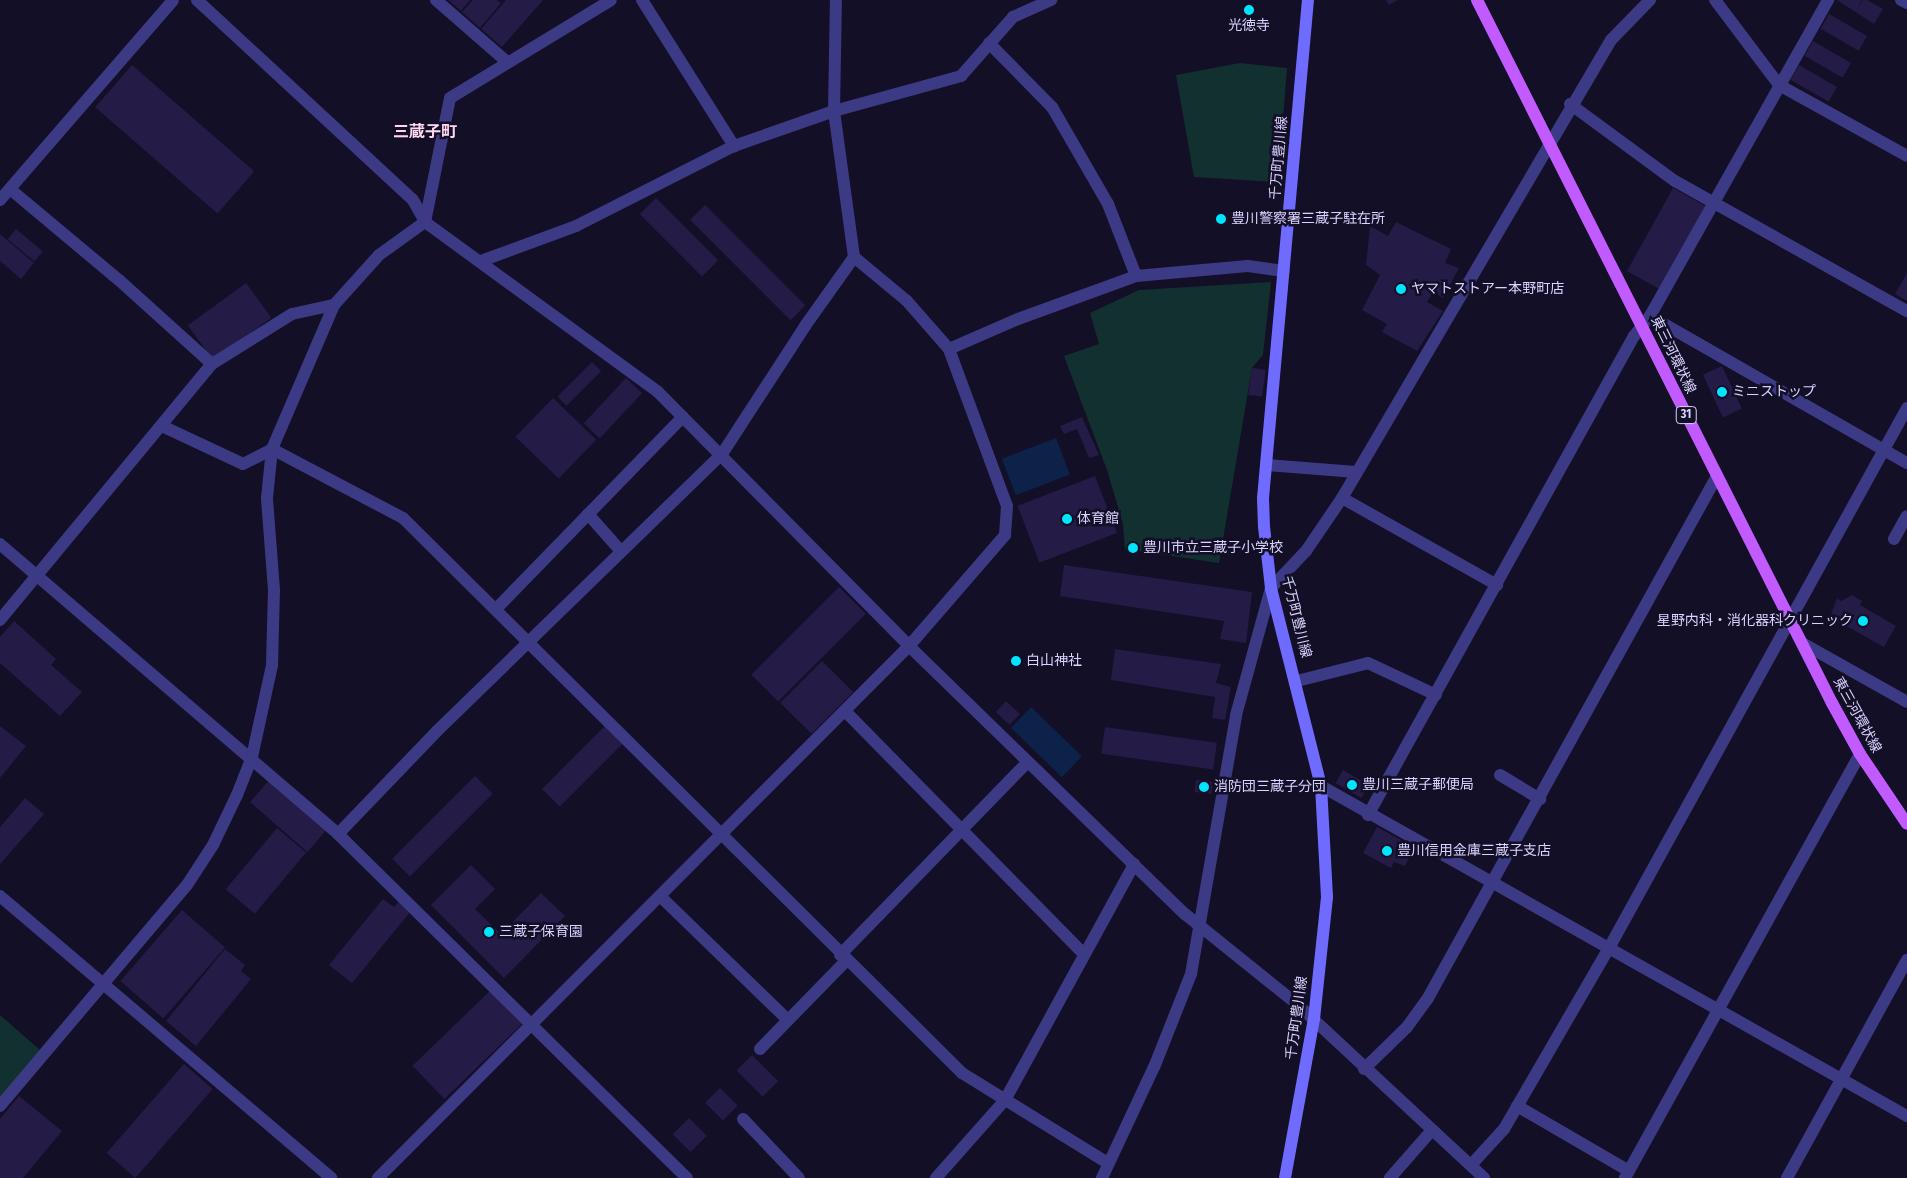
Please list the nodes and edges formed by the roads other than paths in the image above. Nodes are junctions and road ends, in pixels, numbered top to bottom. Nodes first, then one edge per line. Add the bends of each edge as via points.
1 (173, 0) edge
2 (197, 0) edge
3 (436, 0) edge
4 (611, 0) edge
5 (642, 0) edge
6 (836, 0) edge
7 (1051, 0) edge
8 (1308, 0) edge
9 (1477, 0) edge
10 (1650, 0) edge
11 (1715, 0) edge
12 (1828, 0) edge
13 (1902, 0) edge
14 (1907, 3) edge
15 (989, 43) junction
16 (507, 62) junction
17 (1780, 85) junction
18 (1570, 104) junction
19 (834, 111) junction
20 (1548, 144) junction
21 (734, 146) junction
22 (1907, 156) edge
23 (10, 189) junction
24 (0, 200) edge
25 (1714, 202) junction
26 (425, 222) junction
27 (854, 257) junction
28 (481, 261) junction
29 (1284, 271) junction
30 (1136, 276) junction
31 (334, 305) junction
32 (1907, 311) edge
33 (1650, 316) junction
34 (1643, 328) junction
35 (949, 349) junction
36 (212, 364) junction
37 (1907, 408) edge
38 (683, 416) junction
39 (162, 426) junction
40 (272, 449) junction
41 (1884, 450) junction
42 (722, 454) junction
43 (1907, 463) edge
44 (1266, 465) junction
45 (1356, 472) junction
46 (1717, 476) junction
47 (1342, 498) junction
48 (588, 514) junction
49 (1907, 516) edge
50 (1894, 539) dead end
51 (0, 544) edge
52 (620, 550) junction
53 (37, 576) junction
54 (1497, 584) junction
55 (1271, 588) junction
56 (496, 609) junction
57 (1788, 618) junction
58 (0, 620) edge
59 (528, 641) junction
60 (1802, 643) junction
61 (909, 646) junction
62 (1297, 681) junction
63 (1436, 695) junction
64 (1907, 702) edge
65 (845, 711) junction
66 (1860, 754) junction
67 (252, 757) junction
68 (1028, 762) junction
69 (1500, 775) dead end
70 (1321, 786) junction
71 (1540, 799) junction
72 (1368, 815) junction
73 (1907, 824) edge
74 (961, 829) junction
75 (338, 834) junction
76 (721, 837) junction
77 (1134, 864) junction
78 (1493, 883) junction
79 (0, 896) edge
80 (661, 897) junction
81 (1200, 925) junction
82 (1609, 948) junction
83 (1084, 954) junction
84 (843, 958) junction
85 (1907, 960) edge
86 (102, 983) junction
87 (1717, 1009) junction
88 (787, 1019) junction
89 (1314, 1019) junction
90 (532, 1024) junction
91 (760, 1049) dead end
92 (1364, 1068) junction
93 (1842, 1079) junction
94 (1005, 1100) junction
95 (0, 1106) edge
96 (1517, 1106) junction
97 (1907, 1116) edge
98 (743, 1119) dead end
99 (1432, 1130) junction
100 (1108, 1163) junction
101 (1471, 1165) junction
102 (1627, 1174) edge
103 (331, 1178) edge
104 (378, 1178) edge
105 (687, 1178) edge
106 (799, 1178) edge
107 (936, 1178) edge
108 (1102, 1178) edge
109 (1285, 1178) edge
110 (1390, 1178) edge
111 (1484, 1178) edge
112 (1787, 1178) edge

1 - 23 street
2 - 26 street via 413,200
3 - 16 street
4 - 16 street
5 - 21 street
6 - 19 street
7 - 15 street via 1014,17
8 - 29 main road, 千万町豊川線
9 - 20 main road, 東三河環状線 / 31
10 - 18 street via 1610,40
11 - 17 street
12 - 17 street
13 - 14 street
15 - 19 street via 961,76
15 - 30 street via 1052,107 1108,204
16 - 26 street via 450,98
17 - 22 street
17 - 25 street
18 - 20 street
18 - 25 street via 1675,181
19 - 21 street
19 - 27 street
20 - 34 main road, 東三河環状線 / 31
20 - 45 street
21 - 28 street via 576,226
23 - 24 street
23 - 36 street via 119,280
25 - 32 street
25 - 33 street
26 - 28 street
26 - 31 street via 379,255
27 - 35 street via 907,301
27 - 42 street
28 - 38 street via 658,392
29 - 30 street via 1248,266
29 - 44 main road, 千万町豊川線
30 - 35 street via 1018,319
31 - 36 street via 292,314
31 - 40 street
33 - 34 street
33 - 41 street
34 - 46 main road, 東三河環状線 / 31
34 - 54 street via 1634,336
35 - 61 street via 1007,506 1005,535
36 - 39 street
37 - 41 street
38 - 42 street
38 - 48 street
39 - 40 street via 243,464
39 - 53 street
40 - 56 street via 403,518
40 - 67 street via 267,498 274,590 272,665
41 - 43 street
41 - 57 street
42 - 52 street
42 - 61 street
44 - 45 street
44 - 55 main road, 千万町豊川線 via 1264,527
45 - 47 street
46 - 57 main road, 東三河環状線 / 31
46 - 71 street
47 - 54 street
47 - 55 street via 1306,551
48 - 52 street
48 - 56 street
49 - 50 street
51 - 53 street
52 - 59 street
53 - 58 street
53 - 67 street
54 - 63 street
55 - 62 main road, 千万町豊川線
55 - 81 street via 1236,715
56 - 59 street
57 - 60 main road, 東三河環状線 / 31
57 - 82 street
59 - 75 street
59 - 76 street
60 - 64 street
60 - 66 main road, 東三河環状線 / 31
61 - 65 street
61 - 68 street
62 - 63 street via 1368,664
62 - 70 main road, 千万町豊川線
63 - 72 street
65 - 74 street
65 - 76 street
66 - 73 main road, 東三河環状線 / 31
66 - 87 street
67 - 75 street
67 - 86 street via 214,845 187,885
68 - 74 street
68 - 77 street
69 - 71 street
70 - 72 street
70 - 89 main road, 千万町豊川線 via 1327,897
71 - 78 street
72 - 78 street
74 - 83 street
74 - 84 street
75 - 90 street
76 - 80 street
76 - 84 street
77 - 81 street
77 - 83 street
78 - 82 street
78 - 92 street via 1428,998 1407,1027
79 - 86 street
80 - 88 street
80 - 90 street
81 - 89 street
81 - 100 street via 1187,983 1155,1065
82 - 87 street
82 - 96 street
83 - 94 street
84 - 88 street
84 - 94 street via 962,1073
85 - 93 street
86 - 95 street
86 - 103 street
87 - 93 street
87 - 102 street
88 - 91 street
89 - 92 street
89 - 109 main road, 千万町豊川線
90 - 104 street via 432,1120
90 - 105 street
92 - 99 street
93 - 97 street
93 - 112 street
94 - 100 street
94 - 107 street
96 - 101 street via 1504,1128
96 - 102 street
98 - 106 street
99 - 101 street
99 - 110 street
100 - 108 street
101 - 111 street

